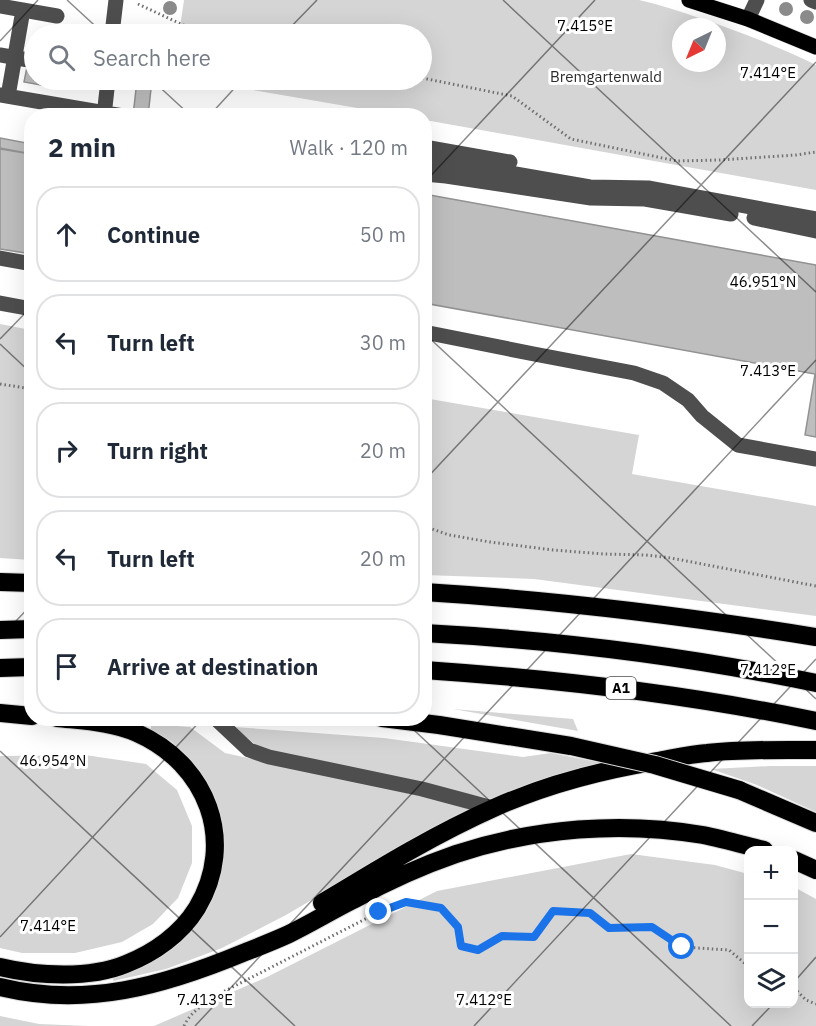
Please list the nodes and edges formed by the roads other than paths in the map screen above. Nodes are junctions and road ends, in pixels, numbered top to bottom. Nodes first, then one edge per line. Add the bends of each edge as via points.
1 (116, 0) edge
2 (689, 0) edge
3 (757, 0) edge
4 (811, 0) edge
5 (816, 2) edge
6 (0, 6) edge
7 (23, 10) junction
8 (57, 16) dead end
9 (748, 19) junction
10 (113, 24) edge
11 (816, 47) edge
12 (8, 56) edge
13 (24, 59) edge
14 (107, 90) edge
15 (4, 96) edge
16 (71, 108) edge
17 (105, 108) edge
18 (432, 148) edge
19 (432, 159) edge
20 (432, 176) edge
21 (648, 188) junction
22 (816, 219) edge
23 (816, 231) edge
24 (0, 258) edge
25 (24, 262) edge
26 (0, 303) edge
27 (24, 308) edge
28 (432, 334) edge
29 (816, 459) edge
30 (0, 582) edge
31 (24, 583) edge
32 (432, 593) edge
33 (24, 629) edge
34 (0, 630) edge
35 (432, 633) edge
36 (816, 637) edge
37 (24, 667) edge
38 (0, 668) edge
39 (432, 671) edge
40 (816, 683) edge
41 (24, 709) edge
42 (0, 711) edge
43 (24, 715) edge
44 (816, 721) edge
45 (432, 725) edge
46 (116, 726) edge
47 (223, 726) edge
48 (816, 750) edge
49 (493, 808) junction
50 (816, 823) edge
51 (748, 846) edge
52 (798, 863) edge
53 (816, 870) edge
54 (216, 964) junction
55 (0, 967) edge
56 (0, 987) edge

1 - 10 lane
2 - 9 main road
3 - 9 lane
4 - 5 lane
6 - 7 lane
7 - 8 lane
7 - 12 lane
9 - 11 main road
12 - 13 lane
12 - 15 lane
14 - 17 lane
15 - 16 lane
18 - 21 lane
19 - 21 lane via 590,187
20 - 23 lane via 591,198 645,199
21 - 22 lane
24 - 25 lane
26 - 27 lane
28 - 29 lane via 634,372 663,383 738,445
30 - 31 highway
32 - 36 highway via 655,613
33 - 34 highway
35 - 40 highway via 629,651
37 - 38 highway
39 - 44 highway, A1 via 615,687
41 - 42 highway
42 - 43 highway
45 - 50 highway, bridge via 571,746 655,765 739,790
46 - 55 highway via 161,746 181,762 200,788 212,822 215,847 206,890 196,909 167,942 124,965 90,973 53,974
47 - 49 lane via 249,750 269,757
48 - 49 highway via 705,753 613,769 574,778
49 - 54 highway via 408,852
51 - 54 highway via 704,835 635,828 528,836 489,844 424,866 288,934
52 - 53 highway
54 - 56 highway via 160,983 113,992 61,995

